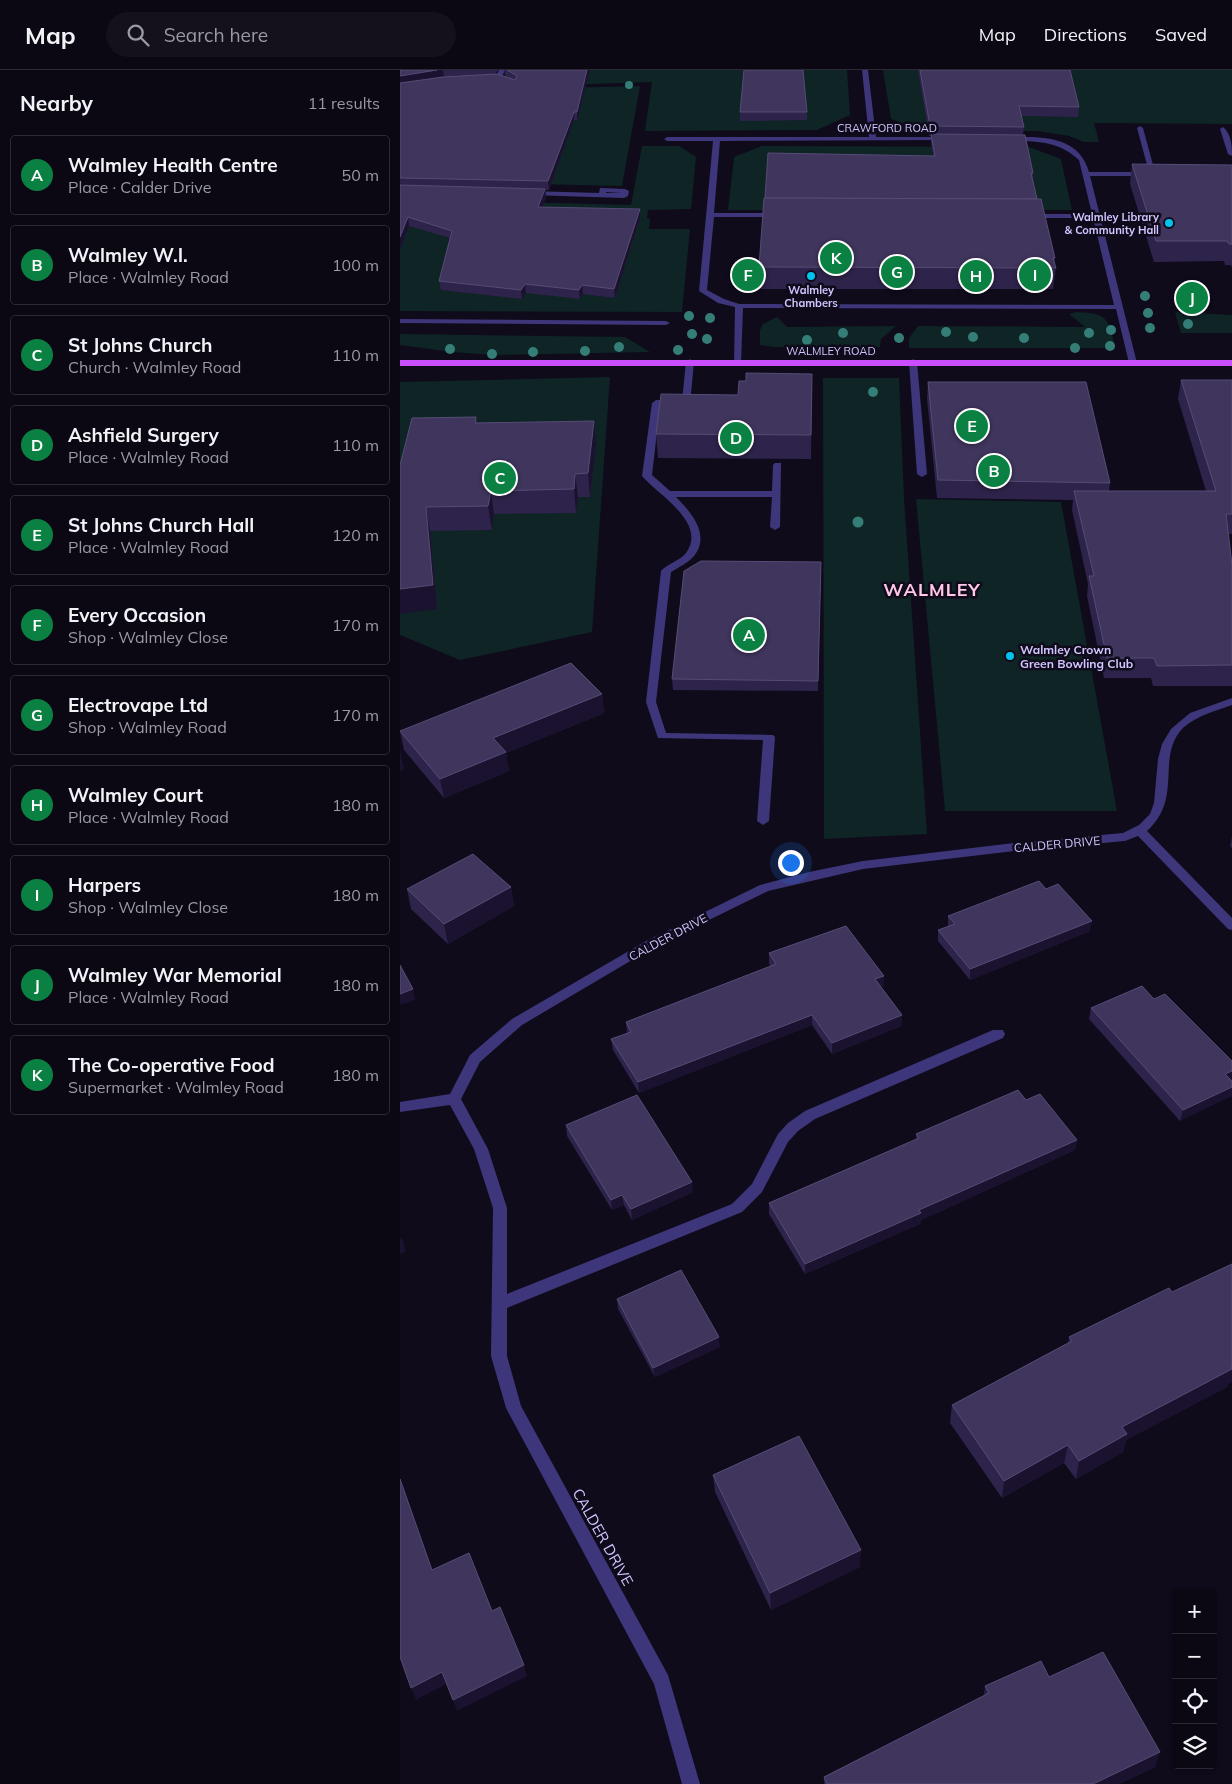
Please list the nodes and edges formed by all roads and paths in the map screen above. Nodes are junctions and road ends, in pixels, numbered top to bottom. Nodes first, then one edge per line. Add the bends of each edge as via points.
1 (502, 70) edge
2 (865, 70) edge
3 (482, 78) edge
4 (500, 78) junction
5 (507, 82) edge
6 (1140, 128) dead end
7 (1222, 130) dead end
8 (667, 139) dead end
9 (717, 139) junction
10 (873, 139) junction
11 (960, 139) edge
12 (998, 139) edge
13 (1232, 154) edge
14 (1086, 174) junction
15 (1153, 174) junction
16 (1163, 174) edge
17 (525, 193) edge
18 (602, 195) dead end
19 (710, 215) junction
20 (790, 216) edge
21 (1017, 216) edge
22 (1096, 216) junction
23 (738, 306) junction
24 (1119, 307) junction
25 (400, 321) edge
26 (666, 323) dead end
27 (400, 359) edge
28 (430, 362) junction
29 (690, 362) junction
30 (913, 362) junction
31 (400, 363) edge
32 (737, 363) junction
33 (1133, 363) junction
34 (1232, 363) edge
35 (778, 464) edge
36 (922, 474) dead end
37 (666, 494) junction
38 (777, 494) junction
39 (775, 527) dead end
40 (1232, 701) edge
41 (763, 821) dead end
42 (1141, 832) junction
43 (1232, 926) edge
44 (998, 1034) dead end
45 (454, 1099) junction
46 (400, 1107) edge
47 (500, 1304) junction
48 (691, 1784) edge

1 - 4 street
2 - 10 street
3 - 4 street
4 - 5 street
6 - 15 street
7 - 13 street
8 - 9 street, CRAWFORD ROAD
9 - 10 street, CRAWFORD ROAD
9 - 19 street
10 - 11 street, CRAWFORD ROAD
12 - 14 street via 1062,144 1073,149 1082,160
14 - 15 street
14 - 22 street
15 - 16 street
17 - 18 street
19 - 20 street
19 - 23 street via 703,291 721,302
21 - 22 street
22 - 24 street
23 - 24 street
23 - 32 street
24 - 33 street
25 - 26 street
27 - 28 main road, WALMLEY ROAD
28 - 29 main road, WALMLEY ROAD
28 - 31 main road, WALMLEY ROAD
29 - 32 main road, WALMLEY ROAD
29 - 37 street via 686,404 656,404 647,476
30 - 32 main road, WALMLEY ROAD
30 - 33 main road, WALMLEY ROAD
30 - 36 street
33 - 34 main road, WALMLEY ROAD
35 - 38 street
37 - 38 street
37 - 41 street via 690,516 696,528 696,543 690,555 666,571 651,702 662,736 769,737
38 - 39 street
40 - 42 street via 1199,712 1175,730 1164,750 1163,798
42 - 43 street
42 - 45 street, CALDER DRIVE via 1125,837 864,864 764,888 650,944 517,1022 475,1059
44 - 47 street via 810,1116 793,1127 783,1138 757,1188 737,1208
45 - 46 street
45 - 47 street, CALDER DRIVE via 481,1150 500,1208
47 - 48 street, CALDER DRIVE via 499,1356 514,1408 662,1681

